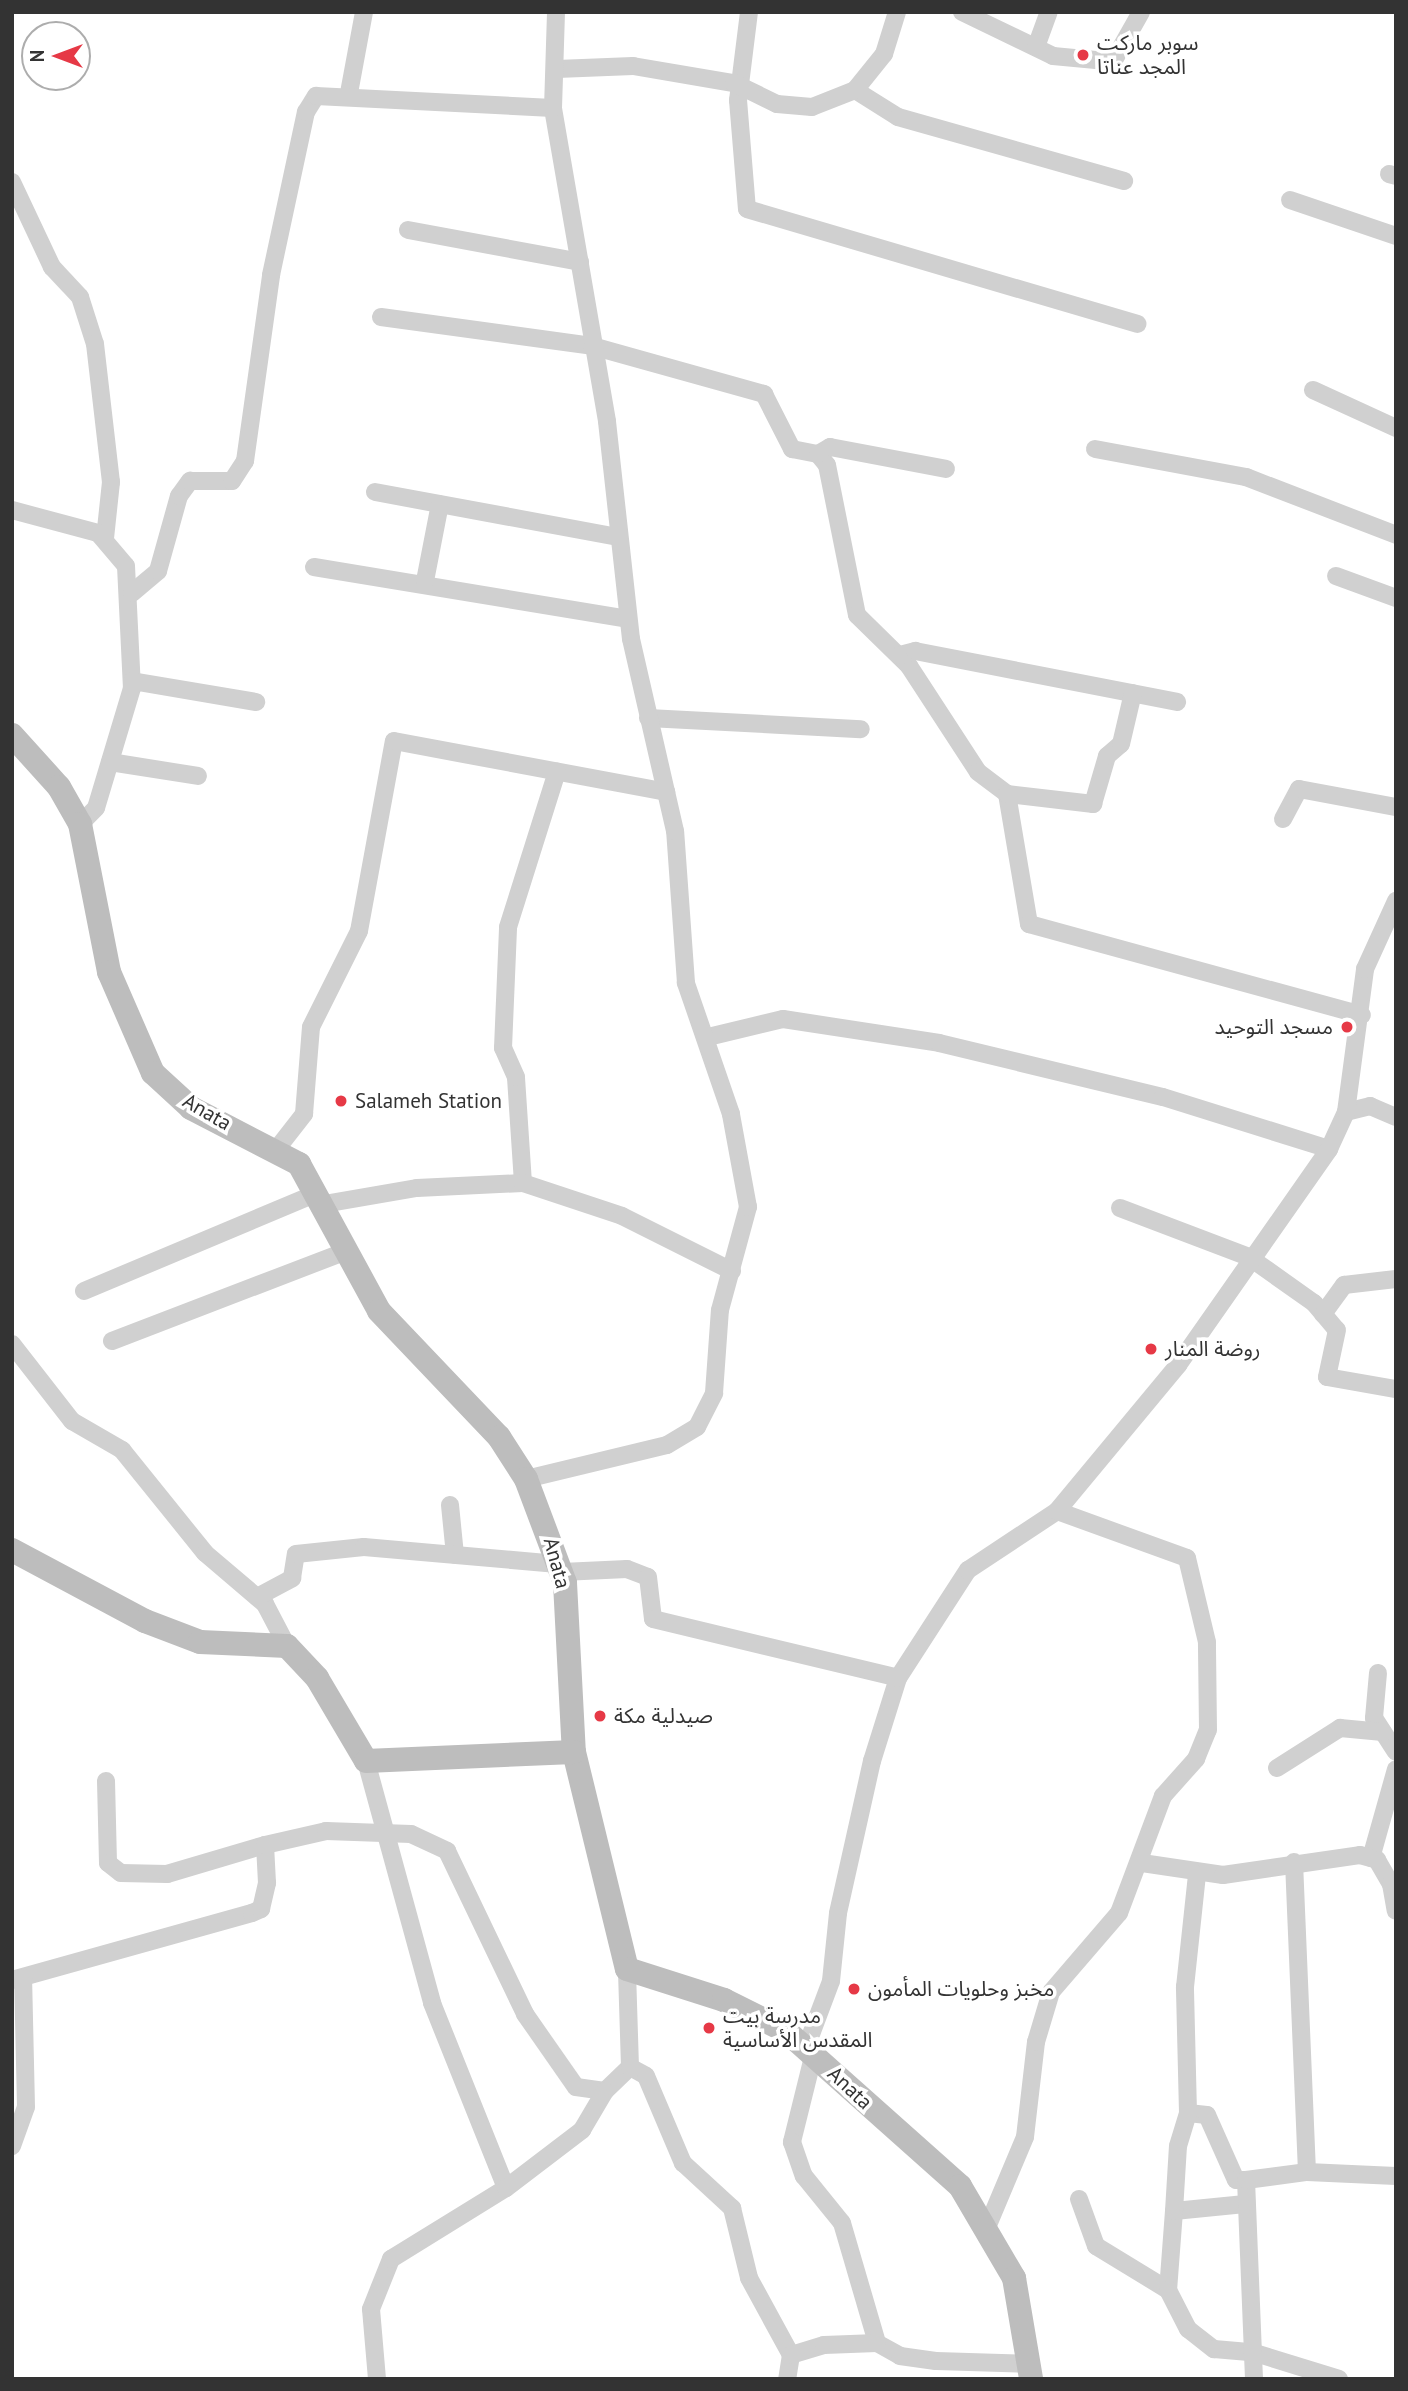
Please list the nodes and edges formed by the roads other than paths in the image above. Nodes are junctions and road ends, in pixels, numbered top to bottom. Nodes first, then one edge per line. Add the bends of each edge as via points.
1 (364, 12) edge
2 (556, 12) edge
3 (749, 12) edge
4 (897, 12) edge
5 (962, 12) edge
6 (1049, 12) edge
7 (1141, 12) edge
8 (1036, 47) junction
9 (557, 69) junction
10 (855, 90) junction
11 (349, 93) junction
12 (744, 93) junction
13 (553, 108) junction
14 (1124, 181) dead end
15 (12, 183) edge
16 (1290, 200) dead end
17 (408, 230) dead end
18 (1396, 236) edge
19 (580, 262) junction
20 (381, 317) dead end
21 (1137, 324) dead end
22 (592, 346) junction
23 (1314, 390) dead end
24 (1396, 428) edge
25 (1095, 449) dead end
26 (818, 454) junction
27 (946, 469) dead end
28 (375, 492) dead end
29 (440, 504) junction
30 (12, 510) edge
31 (1396, 535) edge
32 (618, 537) junction
33 (105, 538) junction
34 (314, 567) dead end
35 (1336, 576) dead end
36 (425, 581) junction
37 (132, 593) junction
38 (1396, 598) edge
39 (628, 619) junction
40 (900, 655) junction
41 (132, 681) junction
42 (1133, 693) junction
43 (256, 702) dead end
44 (1177, 702) dead end
45 (648, 718) junction
46 (861, 729) dead end
47 (12, 735) edge
48 (110, 762) junction
49 (557, 772) junction
50 (198, 776) dead end
51 (666, 792) junction
52 (1007, 794) junction
53 (1396, 807) edge
54 (1283, 819) dead end
55 (80, 824) junction
56 (1396, 901) edge
57 (1362, 1015) junction
58 (708, 1037) junction
59 (1346, 1112) junction
60 (1396, 1117) edge
61 (1329, 1149) junction
62 (276, 1150) junction
63 (523, 1183) junction
64 (321, 1199) junction
65 (1120, 1208) dead end
66 (346, 1251) junction
67 (1249, 1257) junction
68 (732, 1270) junction
69 (1396, 1279) edge
70 (84, 1291) dead end
71 (1324, 1314) junction
72 (112, 1341) dead end
73 (12, 1343) edge
74 (1396, 1389) edge
75 (526, 1479) junction
76 (450, 1505) dead end
77 (1057, 1511) junction
78 (12, 1550) edge
79 (455, 1555) junction
80 (561, 1568) junction
81 (257, 1597) junction
82 (288, 1646) junction
83 (1378, 1673) dead end
84 (898, 1678) junction
85 (1383, 1732) junction
86 (573, 1752) junction
87 (1396, 1752) edge
88 (366, 1760) junction
89 (1277, 1768) dead end
90 (1396, 1769) edge
91 (106, 1781) dead end
92 (386, 1832) junction
93 (265, 1845) junction
94 (1371, 1858) junction
95 (1294, 1861) junction
96 (1142, 1863) junction
97 (1197, 1875) junction
98 (1396, 1911) edge
99 (627, 1969) junction
100 (18, 1979) edge
101 (810, 2051) junction
102 (631, 2067) junction
103 (605, 2091) junction
104 (1188, 2113) junction
105 (12, 2146) edge
106 (1307, 2172) junction
107 (1396, 2176) edge
108 (1246, 2180) junction
109 (506, 2188) junction
110 (1079, 2199) dead end
111 (1245, 2203) junction
112 (1174, 2211) junction
113 (988, 2225) junction
114 (1168, 2290) junction
115 (877, 2343) junction
116 (1252, 2352) junction
117 (791, 2355) junction
118 (1031, 2371) edge
119 (377, 2379) edge
120 (787, 2379) edge
121 (1254, 2379) edge
122 (1339, 2379) edge

1 - 11 street
2 - 9 street
3 - 12 street
4 - 10 street via 884,54
5 - 8 street
6 - 8 street
7 - 8 street via 1114,60 1054,56
9 - 12 street via 633,66 734,83
9 - 13 street
10 - 12 street via 812,107
10 - 14 street via 898,117
11 - 13 street
11 - 37 street via 316,96 306,112 271,275 245,461 232,481 190,481 179,496 158,571
12 - 21 street via 738,100 747,209
13 - 19 street
15 - 33 street via 52,267 80,297 95,344 111,482
16 - 18 street
17 - 19 street
19 - 22 street
20 - 22 street
22 - 26 street via 764,394 792,449
22 - 32 street
23 - 24 street
25 - 31 street via 1246,477
26 - 27 street via 830,447
26 - 40 street via 827,465 857,615
28 - 29 street
29 - 32 street
29 - 36 street
30 - 33 street
32 - 39 street
33 - 37 street via 127,566
34 - 36 street
35 - 38 street
36 - 39 street
37 - 41 street
39 - 45 street
40 - 42 street via 915,651
40 - 52 street via 978,772
41 - 43 street
41 - 48 street
42 - 44 street
42 - 52 street via 1121,744 1107,756 1093,804
45 - 46 street
45 - 51 street
47 - 55 street, Anata via 59,787
48 - 50 street
48 - 55 street via 96,807
49 - 51 street
49 - 62 street via 394,741 359,931 311,1027 304,1114
49 - 63 street via 508,928 503,1048 516,1077
51 - 58 street via 682,890 686,984
52 - 57 street via 1029,924
53 - 54 street via 1299,789
55 - 62 street, Anata via 109,972 153,1073 191,1108
56 - 57 street via 1365,970
57 - 59 street
58 - 61 street via 783,1019 939,1043 1163,1097
58 - 68 street via 747,1188 746,1225
59 - 60 street via 1370,1106
59 - 61 street
61 - 67 street
62 - 64 street, Anata via 299,1164
63 - 64 street
63 - 68 street via 622,1216
64 - 66 street, Anata
64 - 70 street
65 - 67 street
66 - 72 street
66 - 75 street, Anata via 379,1311 492,1429
67 - 71 street
67 - 77 street via 1194,1344
68 - 75 street via 720,1310 714,1393 697,1427 667,1445
69 - 71 street via 1344,1285
71 - 74 street via 1337,1330 1327,1377
73 - 81 street via 72,1421 122,1450 205,1553
75 - 80 street, Anata
76 - 79 street
77 - 84 street via 968,1570
77 - 96 street via 1188,1558 1198,1593 1207,1643 1208,1730 1196,1759 1163,1796
78 - 82 street via 145,1621 200,1643
79 - 80 street
79 - 81 street via 364,1547 296,1554 292,1578
80 - 84 street via 627,1569 648,1577 653,1619
80 - 86 street, Anata
81 - 82 street
82 - 88 street via 317,1678
83 - 85 street via 1374,1718
84 - 101 street via 872,1760 838,1913 831,1981
85 - 87 street
85 - 89 street via 1339,1728
86 - 88 street
86 - 99 street, Anata
88 - 92 street
90 - 94 street
91 - 93 street via 108,1863 121,1873 167,1874
92 - 93 street via 326,1831
92 - 103 street via 431,1840 447,1851 560,2073 576,2087
92 - 109 street via 432,2003
93 - 100 street via 261,1909
94 - 95 street
94 - 98 street via 1391,1884
95 - 97 street
95 - 106 street
96 - 97 street
96 - 113 street via 1119,1913 1051,1992 1036,2042 1025,2137
97 - 104 street via 1185,1987
99 - 101 street, Anata via 724,2000
99 - 102 street
100 - 105 street via 26,2107
101 - 113 street, Anata via 921,2147
101 - 115 street via 792,2142 804,2175 842,2223
102 - 103 street
102 - 117 street via 646,2076 683,2163 732,2208 749,2278
103 - 109 street via 582,2130
104 - 108 street via 1207,2115 1236,2180
104 - 112 street via 1178,2146
106 - 107 street
106 - 108 street
108 - 111 street
109 - 119 street via 391,2259 371,2309
110 - 114 street via 1096,2246
111 - 112 street
111 - 116 street
112 - 114 street
113 - 118 street, Anata via 1014,2278
114 - 116 street via 1188,2329 1214,2349
115 - 117 street via 824,2345
115 - 118 street via 900,2356
116 - 121 street
116 - 122 street
117 - 120 street

